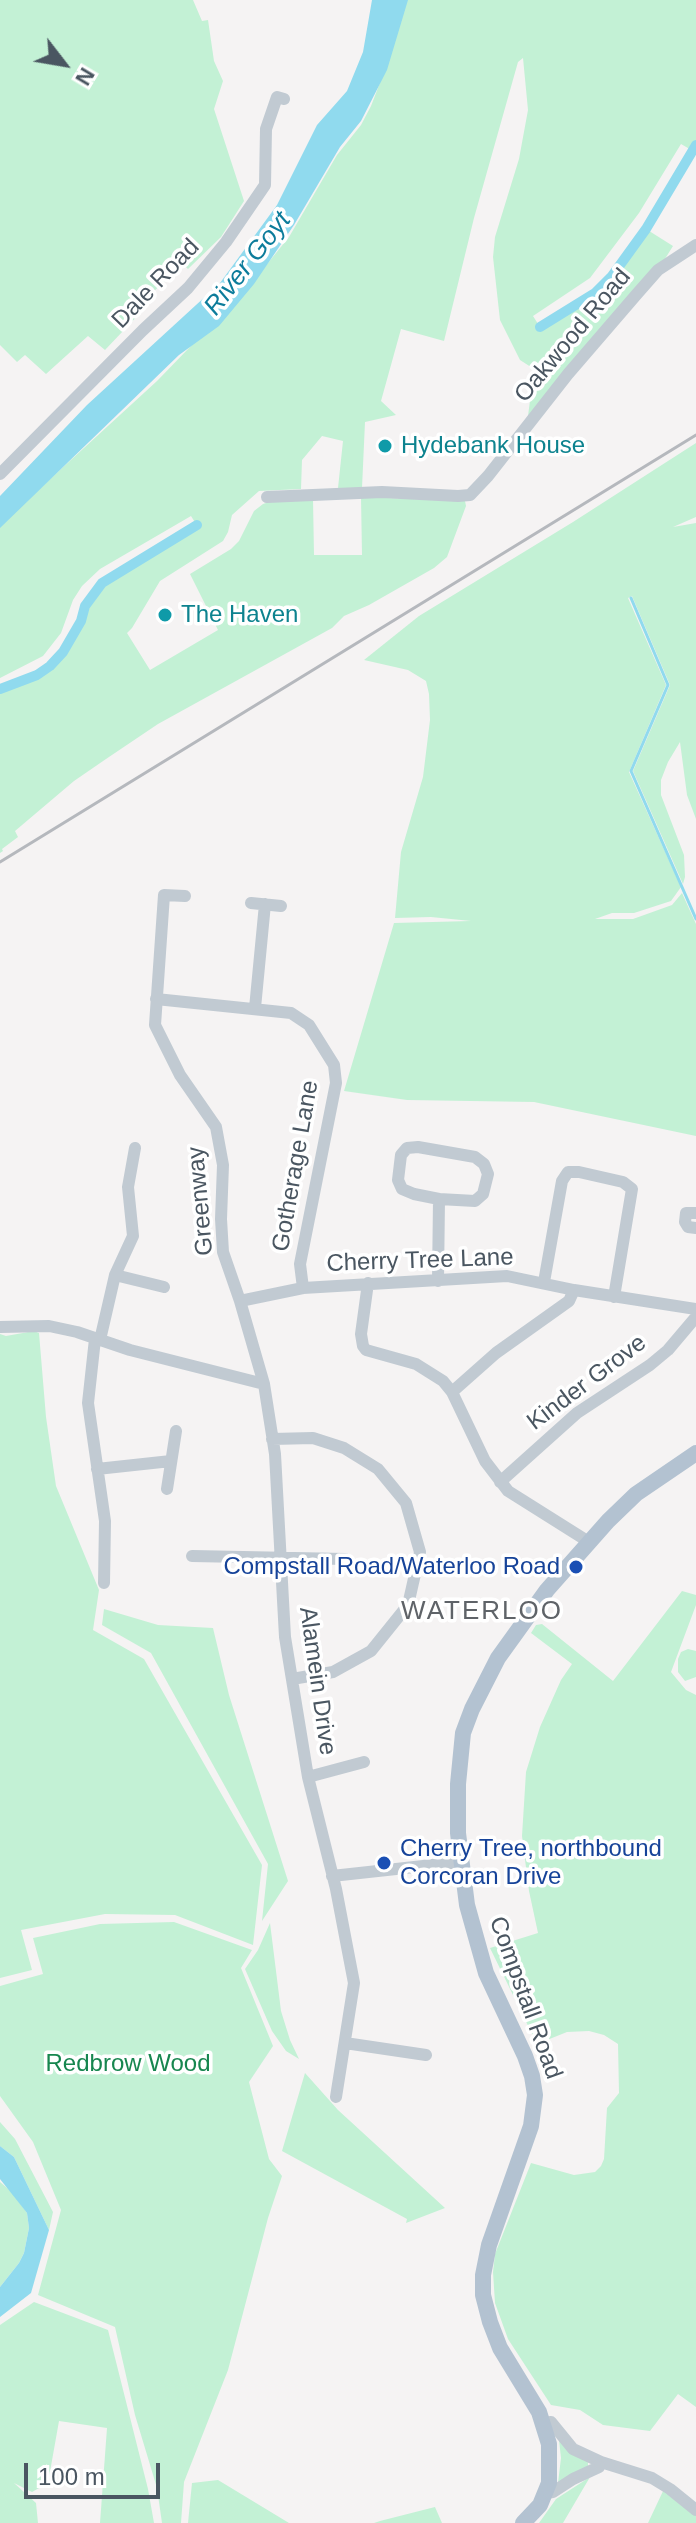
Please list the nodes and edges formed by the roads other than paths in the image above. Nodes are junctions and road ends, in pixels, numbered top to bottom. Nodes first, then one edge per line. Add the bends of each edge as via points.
1 (284, 99) dead end
2 (696, 245) edge
3 (0, 474) edge
4 (267, 497) dead end
5 (185, 896) dead end
6 (251, 903) dead end
7 (265, 904) junction
8 (281, 906) dead end
9 (156, 999) junction
10 (255, 1008) junction
11 (135, 1148) dead end
12 (439, 1199) junction
13 (696, 1213) edge
14 (696, 1228) edge
15 (115, 1275) junction
16 (438, 1281) junction
17 (544, 1282) junction
18 (368, 1283) junction
19 (164, 1287) dead end
20 (303, 1288) junction
21 (574, 1290) junction
22 (614, 1297) junction
23 (240, 1301) junction
24 (696, 1309) edge
25 (696, 1317) edge
26 (0, 1327) edge
27 (98, 1339) junction
28 (264, 1384) junction
29 (452, 1392) junction
30 (176, 1431) dead end
31 (272, 1439) junction
32 (696, 1453) edge
33 (171, 1461) junction
34 (97, 1469) junction
35 (500, 1482) junction
36 (167, 1489) dead end
37 (589, 1542) junction
38 (192, 1556) dead end
39 (280, 1558) junction
40 (345, 1559) dead end
41 (104, 1583) dead end
42 (292, 1679) junction
43 (364, 1762) dead end
44 (308, 1777) junction
45 (460, 1862) junction
46 (332, 1876) junction
47 (345, 2043) junction
48 (426, 2055) dead end
49 (336, 2097) dead end
50 (543, 2423) junction
51 (601, 2462) junction
52 (546, 2493) junction
53 (696, 2510) edge
54 (523, 2523) edge

1 - 3 street, Dale Road via 277,97 266,129 265,185 226,242 188,288
2 - 4 street, Oakwood Road via 658,270 470,495
5 - 9 street, Greenway via 164,895
6 - 7 street
7 - 8 street
7 - 10 street
9 - 10 street, Gotherage Lane
9 - 23 street, Greenway via 155,1025 180,1075 216,1127 223,1165 223,1252
10 - 20 street, Gotherage Lane via 299,1017 319,1037 334,1065 336,1083 300,1264
11 - 15 street via 128,1187 133,1236
12 - 12 street via 402,1189 401,1155 407,1148 475,1157 484,1164 488,1174 483,1194 475,1201
12 - 16 street
13 - 14 street via 686,1213 685,1222
15 - 19 street
15 - 27 street
16 - 17 street, Cherry Tree Lane via 507,1276
16 - 18 street, Cherry Tree Lane
17 - 21 street, Cherry Tree Lane
17 - 22 street via 562,1181 568,1172 579,1172 632,1189
18 - 20 street, Cherry Tree Lane
18 - 29 street via 361,1334 366,1350 416,1364
20 - 23 street, Cherry Tree Lane
21 - 22 street, Cherry Tree Lane
21 - 29 street via 569,1301
22 - 24 street, Cherry Tree Lane
23 - 28 street, Alamein Drive
25 - 35 street, Kinder Grove via 668,1350 577,1413
26 - 27 street via 49,1326
27 - 28 street
27 - 34 street via 88,1403
28 - 31 street, Alamein Drive
29 - 35 street
30 - 33 street
31 - 39 street, Alamein Drive
31 - 42 street via 313,1438 344,1448 378,1469 406,1503 420,1552 408,1605 371,1651 333,1672
32 - 37 main road, Compstall Road via 636,1494
33 - 34 street
33 - 36 street
34 - 41 street via 105,1521
35 - 37 street
37 - 45 main road, Compstall Road via 516,1632 472,1709 460,1762
38 - 39 street
39 - 40 street
39 - 42 street, Alamein Drive
42 - 44 street, Alamein Drive
43 - 44 street
44 - 46 street, Alamein Drive
45 - 46 street
45 - 50 main road, Compstall Road via 486,1973 534,2085 535,2111 489,2245 483,2295 500,2348
46 - 47 street, Alamein Drive via 354,1983
47 - 48 street
47 - 49 street, Alamein Drive
50 - 51 street via 551,2422 573,2449
50 - 52 main road, Compstall Road via 551,2463
51 - 52 street
51 - 53 street via 652,2478
52 - 54 main road

